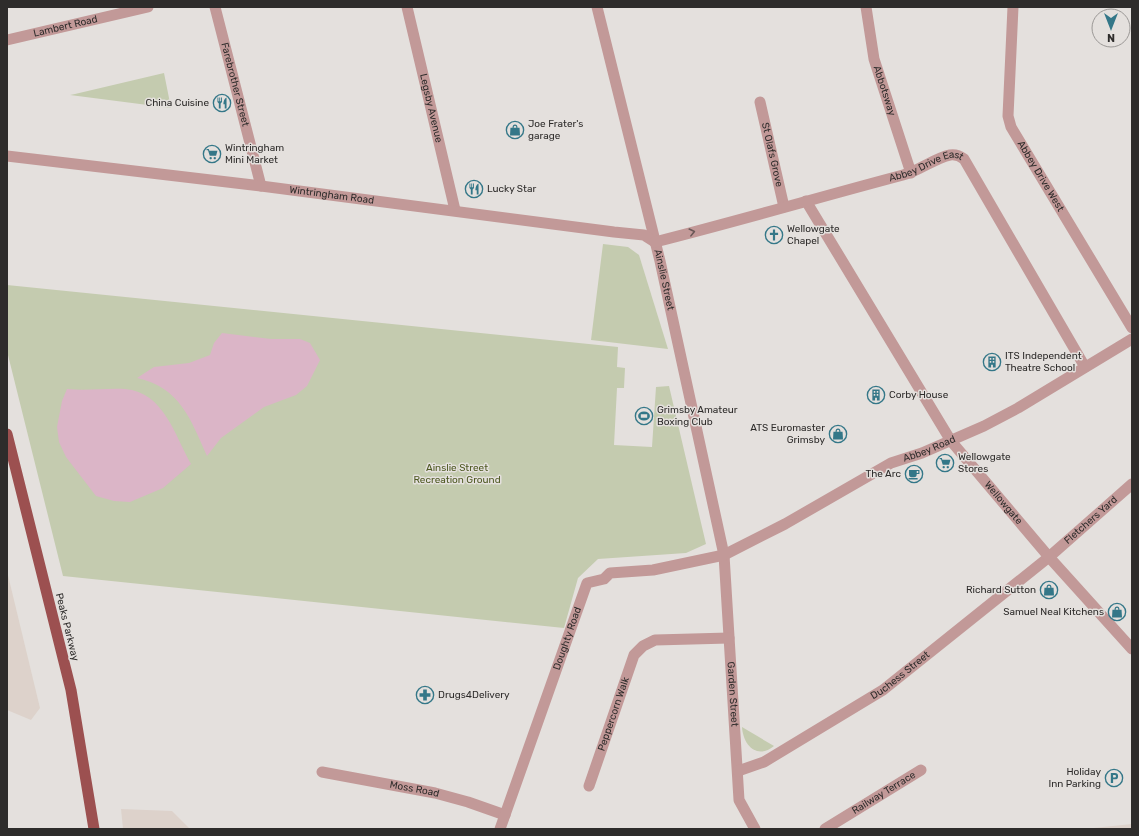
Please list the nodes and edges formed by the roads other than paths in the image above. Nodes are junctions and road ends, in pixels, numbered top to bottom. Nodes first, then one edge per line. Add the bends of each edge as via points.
1 (148, 7) edge
2 (215, 7) edge
3 (407, 7) edge
4 (597, 7) edge
5 (866, 7) edge
6 (1013, 7) edge
7 (7, 40) edge
8 (760, 102) dead end
9 (7, 156) edge
10 (911, 173) junction
11 (261, 186) junction
12 (806, 201) junction
13 (784, 207) junction
14 (455, 210) junction
15 (655, 242) junction
16 (1132, 328) edge
17 (1132, 339) edge
18 (1085, 368) junction
19 (7, 434) edge
20 (951, 441) junction
21 (1132, 484) edge
22 (724, 555) junction
23 (1049, 557) junction
24 (729, 638) junction
25 (1132, 649) edge
26 (921, 770) dead end
27 (738, 771) junction
28 (322, 772) dead end
29 (589, 786) dead end
30 (505, 815) junction
31 (94, 829) edge
32 (500, 829) edge
33 (755, 829) edge
34 (825, 829) edge

1 - 7 street, Lambert Road
2 - 11 street, Farebrother Street
3 - 14 street, Legsby Avenue
4 - 15 street, Ainslie Street
5 - 10 street, Abbotsway via 874,59
6 - 16 street, Abbey Drive West via 1008,116 1011,127
8 - 13 street, St Olafs Grove
9 - 11 street, Wintringham Road
10 - 12 street, Abbey Drive East
10 - 18 street, Abbey Drive East via 950,155 958,155 964,159
11 - 14 street, Wintringham Road
12 - 13 street, Abbey Drive East
12 - 20 street, Wellowgate
15 -> 13 street, Abbey Drive East
14 - 15 street, Wintringham Road via 644,235
15 - 22 street, Ainslie Street
17 - 18 street, Abbey Road
18 - 20 street, Abbey Road via 1018,408
19 - 31 highway, Peaks Parkway via 71,690
20 - 22 street, Abbey Road via 891,463 785,524
20 - 23 street, Wellowgate
21 - 23 street, Fletchers Yard
22 - 24 street, Garden Street
22 - 30 street, Doughty Road via 653,570 610,573 604,579 587,583
23 - 25 street, Wellowgate
23 - 27 street, Duchess Street via 883,690 764,762
24 - 27 street, Garden Street
24 - 29 street, Peppercorn Walk via 655,640 634,654
26 - 34 street, Railway Terrace
27 - 33 street, Garden Street via 739,800
28 - 30 street, Moss Road via 435,793
30 - 32 street, Doughty Road

